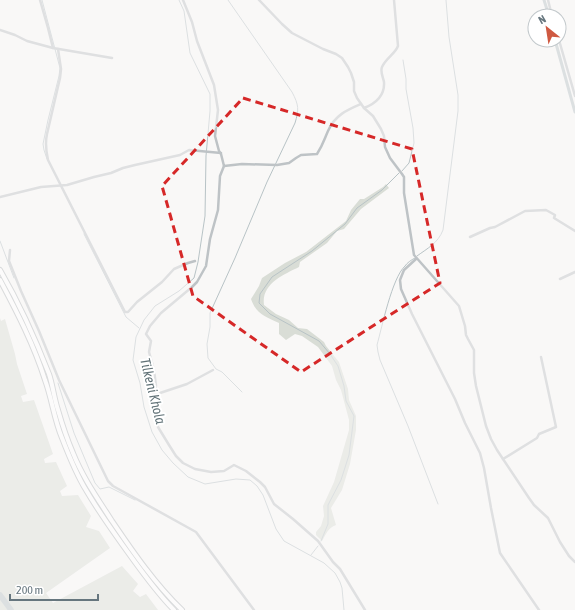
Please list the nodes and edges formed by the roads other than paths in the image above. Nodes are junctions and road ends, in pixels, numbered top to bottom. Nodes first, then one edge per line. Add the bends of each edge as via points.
1 (40, 0) edge
2 (184, 0) edge
3 (258, 0) edge
4 (394, 0) edge
5 (0, 30) edge
6 (561, 48) edge
7 (55, 49) junction
8 (112, 58) dead end
9 (575, 96) edge
10 (361, 104) junction
11 (364, 108) junction
12 (221, 154) junction
13 (224, 166) junction
14 (62, 186) junction
15 (0, 197) edge
16 (575, 231) edge
17 (470, 237) dead end
18 (10, 250) dead end
19 (416, 259) junction
20 (195, 261) dead end
21 (0, 270) edge
22 (575, 272) edge
23 (560, 279) dead end
24 (0, 280) edge
25 (541, 357) dead end
26 (213, 370) dead end
27 (153, 396) junction
28 (503, 459) junction
29 (575, 562) edge
30 (174, 610) edge
31 (182, 610) edge
32 (254, 610) edge
33 (364, 610) edge
34 (539, 610) edge

1 - 7 street
2 - 12 street via 214,85 218,110 215,136
3 - 10 street via 292,33 342,58 351,73 354,90
4 - 11 street via 397,50 382,66 382,94 378,100
5 - 7 street
6 - 9 street
7 - 8 street
7 - 14 street via 61,69 45,142 48,160
10 - 11 street
10 - 13 street via 342,113 334,121 317,154 301,155 289,163 277,165
11 - 19 street via 382,129 390,158 404,177 404,193
12 - 13 street
12 - 14 street via 189,150 180,155
13 - 27 street via 220,176 218,210 206,266 197,282 161,313 146,334 151,340 149,352 156,386
14 - 15 street via 41,187
14 - 20 street via 125,312 174,269
16 - 17 street via 546,210 525,211
18 - 32 street via 10,260 25,301 59,380 108,480 113,486 196,532
19 - 28 street via 458,306 466,335 474,350 476,386 486,426
19 - 34 street via 404,270 400,280 401,289 480,453 500,552
21 - 31 main road via 40,351 65,432 90,487 149,573
22 - 23 street
24 - 30 main road via 23,325 46,380 61,436 78,476 119,541 145,577
25 - 28 street via 556,427 539,434 537,438
26 - 27 street via 187,384
27 - 33 street via 158,427 176,456 195,469 211,472 224,471 234,465 260,482 274,504 318,541 340,569
28 - 29 street via 534,505 548,518 560,542

